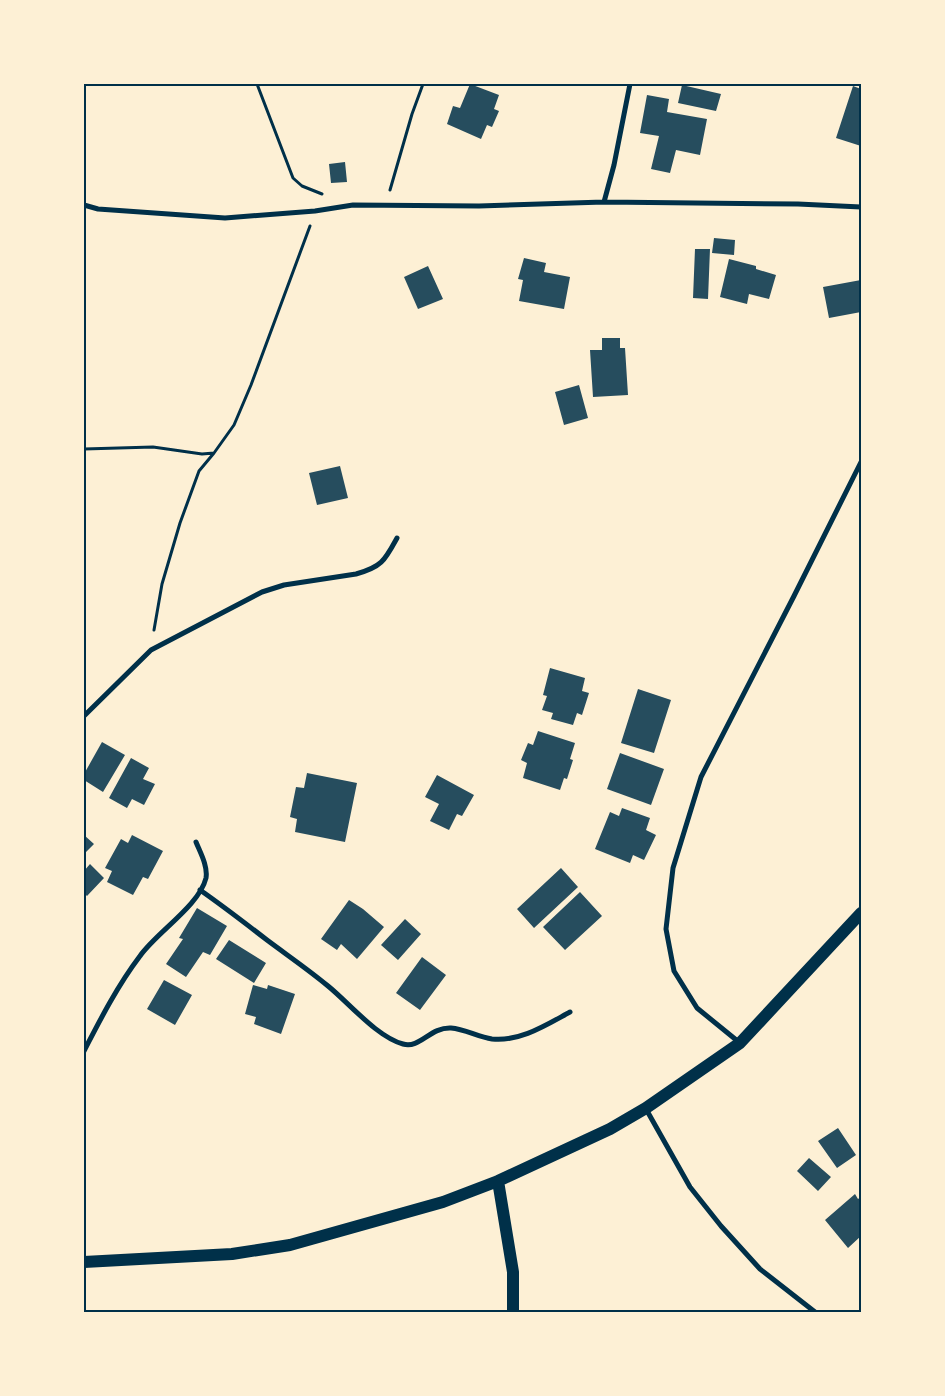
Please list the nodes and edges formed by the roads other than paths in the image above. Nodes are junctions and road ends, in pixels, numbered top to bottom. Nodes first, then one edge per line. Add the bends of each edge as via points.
1 (630, 84) edge
2 (604, 202) junction
3 (84, 205) edge
4 (861, 207) edge
5 (861, 462) edge
6 (397, 538) dead end
7 (84, 716) edge
8 (196, 842) dead end
9 (200, 890) junction
10 (861, 914) edge
11 (570, 1012) dead end
12 (740, 1043) junction
13 (84, 1051) edge
14 (646, 1108) junction
15 (498, 1182) junction
16 (84, 1262) edge
17 (513, 1312) edge
18 (815, 1312) edge

1 - 2 street
2 - 3 street via 479,206 353,205 225,218 98,209
2 - 4 street
5 - 12 street via 701,777 673,868 666,930 674,971 697,1008
6 - 7 street via 378,566 368,571 272,588 151,650
8 - 9 street via 206,867
9 - 11 street via 328,986 390,1040 411,1045 435,1030 445,1028 491,1039 510,1039 537,1030
9 - 13 street via 140,954
10 - 12 main road
12 - 14 main road
14 - 15 main road via 610,1129
14 - 18 street via 690,1187 721,1226 760,1269
15 - 16 main road via 443,1202 290,1245 232,1254
15 - 17 main road via 513,1272

